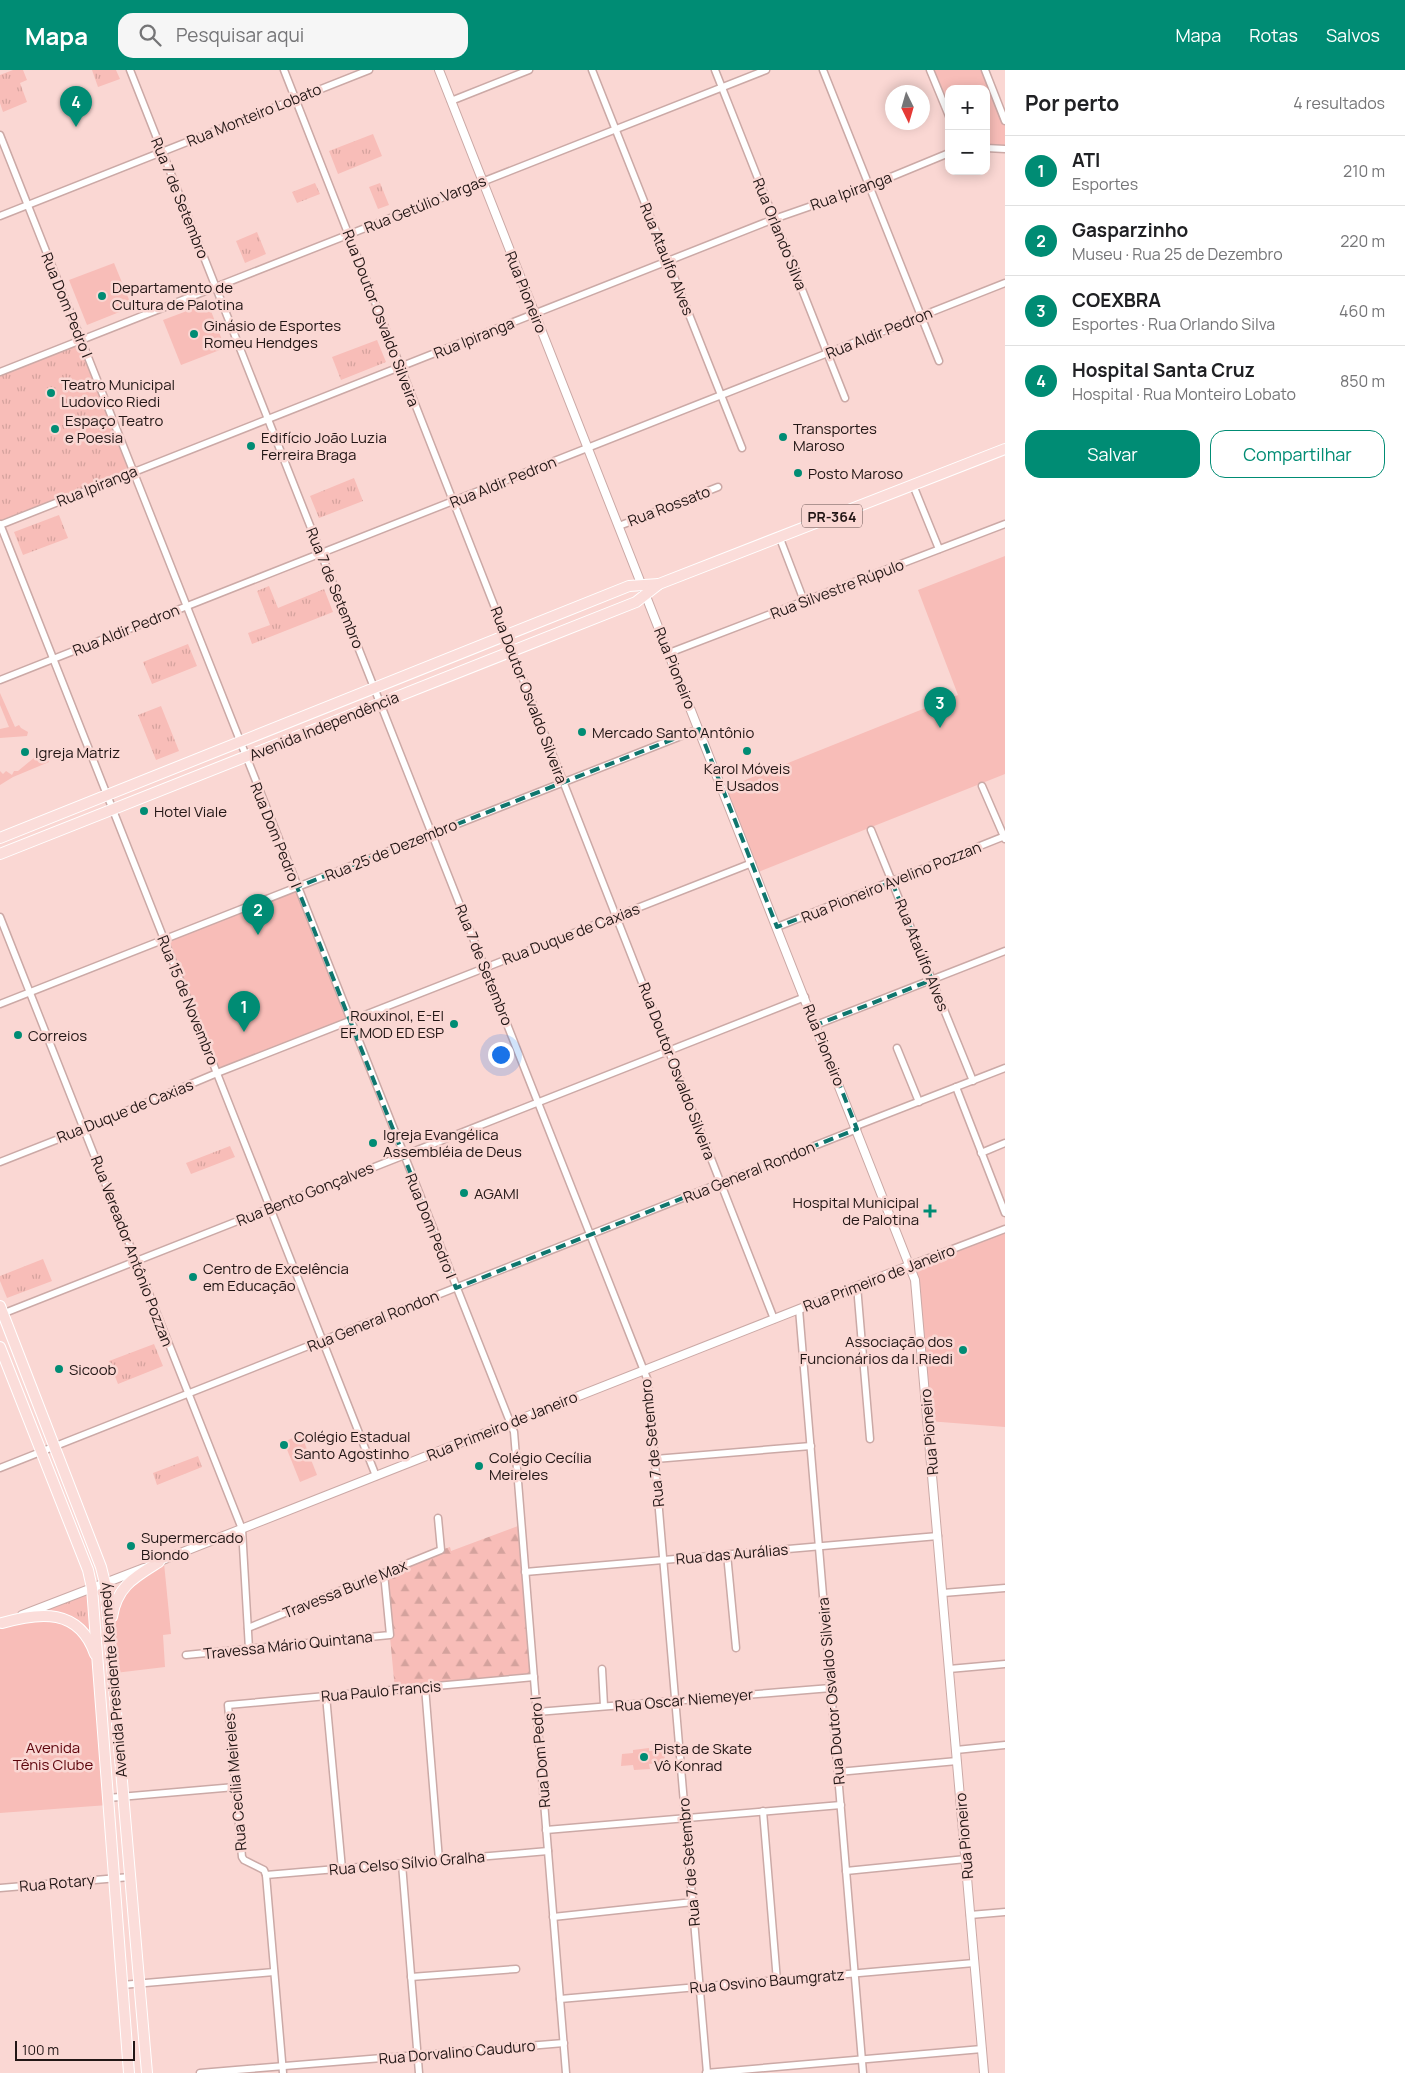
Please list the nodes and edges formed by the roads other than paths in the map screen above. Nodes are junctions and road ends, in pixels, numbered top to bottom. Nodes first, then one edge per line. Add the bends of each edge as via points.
1 (130, 70) edge
2 (284, 70) edge
3 (369, 70) edge
4 (439, 70) edge
5 (529, 70) edge
6 (592, 70) edge
7 (715, 70) edge
8 (766, 70) edge
9 (824, 70) edge
10 (930, 70) edge
11 (985, 70) edge
12 (722, 88) junction
13 (295, 99) junction
14 (451, 101) junction
15 (945, 106) edge
16 (1005, 121) edge
17 (615, 129) junction
18 (0, 135) edge
19 (990, 148) edge
20 (1005, 149) edge
21 (162, 152) junction
22 (945, 155) edge
23 (483, 182) junction
24 (869, 186) junction
25 (28, 205) junction
26 (0, 216) edge
27 (774, 219) junction
28 (348, 234) junction
29 (667, 261) junction
30 (1005, 283) edge
31 (216, 287) junction
32 (535, 314) junction
33 (921, 317) junction
34 (81, 340) junction
35 (828, 354) junction
36 (939, 361) dead end
37 (400, 367) junction
38 (0, 372) edge
39 (721, 397) junction
40 (845, 398) dead end
41 (268, 419) junction
42 (588, 448) junction
43 (742, 448) dead end
44 (1005, 449) edge
45 (133, 472) junction
46 (913, 485) junction
47 (718, 487) dead end
48 (453, 501) junction
49 (0, 524) edge
50 (1005, 524) edge
51 (619, 526) junction
52 (779, 536) junction
53 (939, 549) junction
54 (321, 553) junction
55 (644, 590) junction
56 (804, 601) junction
57 (186, 606) junction
58 (506, 635) junction
59 (512, 651) junction
60 (669, 653) junction
61 (53, 659) junction
62 (0, 680) edge
63 (374, 687) junction
64 (380, 704) junction
65 (699, 728) junction
66 (239, 742) junction
67 (245, 757) junction
68 (563, 782) junction
69 (982, 786) dead end
70 (106, 795) junction
71 (113, 810) junction
72 (871, 830) dead end
73 (432, 834) junction
74 (0, 838) edge
75 (1005, 838) edge
76 (0, 854) edge
77 (752, 863) junction
78 (892, 882) junction
79 (297, 887) junction
80 (616, 916) junction
81 (0, 917) edge
82 (777, 927) junction
83 (164, 940) junction
84 (1005, 951) edge
85 (485, 968) junction
86 (932, 980) junction
87 (30, 992) junction
88 (805, 997) junction
89 (0, 1004) edge
90 (350, 1021) junction
91 (816, 1025) junction
92 (897, 1048) dead end
93 (669, 1051) junction
94 (1005, 1068) edge
95 (217, 1073) junction
96 (973, 1081) junction
97 (956, 1088) junction
98 (538, 1102) junction
99 (919, 1102) junction
100 (857, 1128) junction
101 (84, 1129) junction
102 (1005, 1143) edge
103 (981, 1153) junction
104 (403, 1155) junction
105 (0, 1162) edge
106 (721, 1183) junction
107 (270, 1208) junction
108 (1005, 1213) edge
109 (1005, 1229) edge
110 (590, 1235) junction
111 (136, 1261) junction
112 (911, 1265) junction
113 (857, 1286) junction
114 (456, 1288) junction
115 (799, 1309) junction
116 (1, 1311) edge
117 (774, 1319) junction
118 (322, 1341) junction
119 (0, 1347) edge
120 (644, 1370) junction
121 (189, 1394) junction
122 (510, 1423) junction
123 (870, 1438) dead end
124 (56, 1446) junction
125 (811, 1446) junction
126 (41, 1452) junction
127 (655, 1459) junction
128 (0, 1468) edge
129 (376, 1476) junction
130 (438, 1518) dead end
131 (242, 1529) junction
132 (938, 1536) junction
133 (819, 1546) junction
134 (727, 1554) junction
135 (664, 1560) junction
136 (159, 1562) junction
137 (525, 1572) junction
138 (384, 1573) junction
139 (105, 1583) junction
140 (92, 1588) junction
141 (1005, 1588) edge
142 (943, 1593) junction
143 (1, 1624) edge
144 (248, 1628) junction
145 (249, 1648) junction
146 (736, 1648) dead end
147 (186, 1655) dead end
148 (111, 1658) junction
149 (1005, 1664) edge
150 (99, 1668) junction
151 (602, 1669) dead end
152 (950, 1669) junction
153 (534, 1677) junction
154 (424, 1687) junction
155 (831, 1688) junction
156 (326, 1696) junction
157 (676, 1700) junction
158 (228, 1705) joint
159 (604, 1706) junction
160 (537, 1712) junction
161 (1005, 1745) edge
162 (956, 1750) junction
163 (957, 1761) junction
164 (838, 1772) junction
165 (235, 1787) junction
166 (123, 1797) junction
167 (108, 1798) junction
168 (841, 1805) junction
169 (763, 1811) junction
170 (685, 1818) junction
171 (546, 1830) junction
172 (548, 1851) junction
173 (966, 1859) junction
174 (439, 1860) junction
175 (402, 1864) junction
176 (342, 1869) junction
177 (846, 1872) junction
178 (266, 1875) junction
179 (130, 1877) junction
180 (113, 1878) junction
181 (0, 1888) edge
182 (692, 1902) junction
183 (1005, 1912) edge
184 (970, 1915) junction
185 (553, 1917) junction
186 (974, 1963) junction
187 (516, 1969) dead end
188 (274, 1972) junction
189 (855, 1974) junction
190 (411, 1977) junction
191 (777, 1981) junction
192 (139, 1984) junction
193 (122, 1985) junction
194 (700, 1987) junction
195 (560, 1999) junction
196 (564, 2043) junction
197 (982, 2049) junction
198 (418, 2055) junction
199 (862, 2059) junction
200 (282, 2070) edge
201 (129, 2073) edge
202 (146, 2073) edge
203 (200, 2073) edge
204 (419, 2073) edge
205 (566, 2073) edge
206 (707, 2073) edge
207 (863, 2073) edge
208 (984, 2073) edge

1 - 21 street, Rua 7 de Setembro
2 - 13 street, Rua Doutor Osvaldo Silveira
3 - 13 street, Rua Monteiro Lobato
4 - 14 street, Rua Pioneiro
5 - 14 street
6 - 17 street, Rua Ataulfo Alves
7 - 12 street, Rua Orlando Silva
8 - 12 street, Rua Getúlio Vargas
9 - 24 street
10 - 15 street
11 - 16 street
12 - 17 street, Rua Getúlio Vargas
12 - 27 street, Rua Orlando Silva
13 - 21 street, Rua Monteiro Lobato
13 - 28 street, Rua Doutor Osvaldo Silveira
14 - 23 street, Rua Pioneiro
17 - 23 street, Rua Getúlio Vargas
17 - 29 street, Rua Ataulfo Alves
18 - 25 street, Rua Dom Pedro I
19 - 20 street
21 - 25 street, Rua Monteiro Lobato
21 - 31 street, Rua 7 de Setembro
22 - 24 street, Rua Ipiranga
23 - 28 street, Rua Getúlio Vargas
23 - 32 street, Rua Pioneiro
24 - 27 street, Rua Ipiranga
24 - 33 street
25 - 26 street, Rua Monteiro Lobato
25 - 34 street, Rua Dom Pedro I
27 - 29 street, Rua Ipiranga
27 - 35 street, Rua Orlando Silva
28 - 31 street, Rua Getúlio Vargas
28 - 37 street, Rua Doutor Osvaldo Silveira
29 - 32 street, Rua Ipiranga
29 - 39 street, Rua Ataulfo Alves
30 - 33 street, Rua Aldir Pedron
31 - 34 street, Rua Getúlio Vargas
31 - 41 street, Rua 7 de Setembro
32 - 37 street, Rua Ipiranga
32 - 42 street, Rua Pioneiro
33 - 35 street, Rua Aldir Pedron
33 - 36 street
34 - 38 street, Rua Getúlio Vargas
34 - 45 street, Rua Dom Pedro I
35 - 39 street, Rua Aldir Pedron
35 - 40 street, Rua Orlando Silva
37 - 41 street, Rua Ipiranga
37 - 48 street, Rua Doutor Osvaldo Silveira
39 - 42 street, Rua Aldir Pedron
39 - 43 street, Rua Ataulfo Alves
41 - 45 street, Rua Ipiranga
41 - 54 street, Rua 7 de Setembro
42 - 48 street, Rua Aldir Pedron
42 - 51 street, Rua Pioneiro
44 - 46 main road, PR-364
45 - 49 street, Rua Ipiranga
45 - 57 street, Rua Dom Pedro I
46 - 52 main road, PR-364
46 - 53 street
47 - 51 street, Rua Rossato
48 - 54 street, Rua Aldir Pedron
48 - 58 street, Rua Doutor Osvaldo Silveira
49 - 61 street, Rua 15 de Novembro
50 - 53 street, Rua Silvestre Rúpulo
51 - 55 street, Rua Pioneiro
52 - 55 main road, PR-364
52 - 56 street
53 - 56 street, Rua Silvestre Rúpulo
54 - 57 street, Rua Aldir Pedron
54 - 63 street, Rua 7 de Setembro
55 - 58 main road, Avenida Independência via 629,586
55 - 59 main road, Avenida Independência via 636,602
55 - 60 street, Rua Pioneiro
56 - 60 street, Rua Silvestre Rúpulo
57 - 61 street, Rua Aldir Pedron
57 - 66 street, Rua Dom Pedro I
58 - 59 street, Rua Doutor Osvaldo Silveira
58 - 63 main road, Avenida Independência
59 - 64 main road, Avenida Independência
59 - 68 street, Rua Doutor Osvaldo Silveira
60 - 65 street, Rua Pioneiro
61 - 62 street, Rua Aldir Pedron
61 - 70 street, Rua 15 de Novembro
63 - 64 street, Rua 7 de Setembro
63 - 66 main road, Avenida Independência
64 - 67 main road, Avenida Independência
64 - 73 street, Rua 7 de Setembro
65 - 68 street, Rua 25 de Dezembro
65 - 77 street, Rua Pioneiro
66 - 67 street, Rua Dom Pedro I
66 - 70 main road, Avenida Independência
67 - 71 main road, Avenida Independência
67 - 79 street, Rua Dom Pedro I
68 - 73 street, Rua 25 de Dezembro
68 - 80 street, Rua Doutor Osvaldo Silveira
69 - 75 street
70 - 71 street, Rua 15 de Novembro
70 - 74 main road, Avenida Independência
71 - 76 main road, Avenida Independência
71 - 83 street, Rua 15 de Novembro
72 - 78 street, Rua Ataúlfo Alves
73 - 79 street, Rua 25 de Dezembro
73 - 85 street, Rua 7 de Setembro
75 - 78 street, Rua Pioneiro Avelino Pozzan
77 - 80 street, Rua Duque de Caxias
77 - 82 street, Rua Pioneiro
78 - 82 street, Rua Pioneiro Avelino Pozzan
78 - 86 street, Rua Ataúlfo Alves
79 - 83 street, Rua 25 de Dezembro
79 - 90 street, Rua Dom Pedro I
80 - 85 street, Rua Duque de Caxias
80 - 93 street, Rua Doutor Osvaldo Silveira
81 - 87 street, Rua Vereador Antônio Pozzan
82 - 88 street, Rua Pioneiro
83 - 87 street, Rua 25 de Dezembro
83 - 95 street, Rua 15 de Novembro
84 - 86 street
85 - 90 street, Rua Duque de Caxias
85 - 98 street, Rua 7 de Setembro
86 - 91 street
86 - 96 street, Rua Ataúlfo Alves
87 - 89 street, Rua 25 de Dezembro
87 - 101 street, Rua Vereador Antônio Pozzan
88 - 91 street, Rua Pioneiro
88 - 93 street, Rua Bento Gonçalves
90 - 95 street, Rua Duque de Caxias
90 - 104 street, Rua Dom Pedro I
91 - 100 street, Rua Pioneiro
92 - 99 street
93 - 98 street, Rua Bento Gonçalves
93 - 106 street, Rua Doutor Osvaldo Silveira
94 - 96 street, Rua General Rondon
95 - 101 street, Rua Duque de Caxias
95 - 107 street, Rua 15 de Novembro
96 - 97 street, Rua General Rondon
97 - 99 street, Rua General Rondon
97 - 103 street
98 - 104 street, Rua Bento Gonçalves
98 - 110 street, Rua 7 de Setembro
99 - 100 street, Rua General Rondon
100 - 106 street, Rua General Rondon
100 - 112 street, Rua Pioneiro
101 - 105 street, Rua Duque de Caxias
101 - 111 street, Rua Vereador Antônio Pozzan
102 - 103 street
103 - 108 street
104 - 107 street, Rua Bento Gonçalves
104 - 114 street, Rua Dom Pedro I
106 - 110 street, Rua General Rondon
106 - 117 street, Rua Doutor Osvaldo Silveira
107 - 111 street, Rua Bento Gonçalves
107 - 118 street, Rua 15 de Novembro
109 - 112 street, Rua Primeiro de Janeiro
110 - 114 street, Rua General Rondon
110 - 120 street, Rua 7 de Setembro
111 - 116 street, Rua Bento Gonçalves
111 - 121 street, Rua Vereador Antônio Pozzan
112 - 113 street, Rua Primeiro de Janeiro
112 - 132 street, Rua Pioneiro
113 - 115 street, Rua Primeiro de Janeiro
113 - 123 street
114 - 118 street, Rua General Rondon
114 - 122 street, Rua Dom Pedro I
115 - 117 street, Rua Primeiro de Janeiro
115 - 125 street, Rua Doutor Osvaldo Silveira
116 - 124 main road, Avenida Presidente Kennedy
117 - 120 street, Rua Primeiro de Janeiro
118 - 121 street, Rua General Rondon
118 - 129 street, Rua 15 de Novembro
119 - 126 main road, Avenida Presidente Kennedy
120 - 122 street, Rua Primeiro de Janeiro
120 - 127 street, Rua 7 de Setembro via 648,1381
121 - 124 street, Rua General Rondon
121 - 131 street, Rua Vereador Antônio Pozzan
122 - 129 street, Rua Primeiro de Janeiro
122 - 137 street, Rua Dom Pedro I via 514,1432
124 - 126 street, Rua General Rondon
124 - 139 main road, Avenida Presidente Kennedy
125 - 127 street
125 - 133 street, Rua Doutor Osvaldo Silveira
126 - 128 street, Rua General Rondon
126 - 140 main road, Avenida Presidente Kennedy via 88,1570
127 - 135 street, Rua 7 de Setembro
129 - 131 street, Rua Primeiro de Janeiro
130 - 138 street, Travessa Burle Max via 441,1550
131 - 136 street, Rua Primeiro de Janeiro
131 - 144 street, Rua Vereador Antônio Pozzan
132 - 133 street, Rua das Aurálias
132 - 142 street, Rua Pioneiro
133 - 134 street, Rua das Aurálias
133 - 155 street, Rua Doutor Osvaldo Silveira
134 - 135 street, Rua das Aurálias
134 - 146 street
135 - 137 street, Rua das Aurálias
135 - 157 street, Rua 7 de Setembro
136 - 139 street, Rua Primeiro de Janeiro
136 - 148 main road via 126,1585 116,1599 112,1616
137 - 153 street, Rua Dom Pedro I
138 - 144 street, Travessa Burle Max
138 - 145 street, Travessa Mário Quintana via 390,1635
139 - 140 street, Rua Primeiro de Janeiro
139 - 148 main road, Avenida Presidente Kennedy
140 - 143 street, Rua Primeiro de Janeiro
140 - 150 main road, Avenida Presidente Kennedy
141 - 142 street
142 - 152 street, Rua Pioneiro
143 - 150 main road via 38,1614 64,1619 77,1626 87,1638
144 - 145 street, Rua Vereador Antônio Pozzan
145 - 147 street, Travessa Mário Quintana
148 - 166 main road, Avenida Presidente Kennedy
149 - 152 street
150 - 167 main road, Avenida Presidente Kennedy
151 - 159 street
152 - 162 street, Rua Pioneiro
153 - 154 street, Rua Paulo Francis
153 - 160 street, Rua Dom Pedro I
154 - 156 street, Rua Paulo Francis
154 - 174 street
155 - 157 street, Rua Oscar Niemeyer
155 - 164 street, Rua Doutor Osvaldo Silveira
156 - 158 street, Rua Paulo Francis
156 - 176 street
157 - 159 street, Rua Oscar Niemeyer
157 - 170 street, Rua 7 de Setembro
158 - 165 street, Rua Cecília Meireles
159 - 160 street, Rua Oscar Niemeyer
160 - 171 street, Rua Dom Pedro I
161 - 162 street
162 - 163 street, Rua Pioneiro
163 - 164 street
163 - 173 street, Rua Pioneiro
164 - 168 street, Rua Doutor Osvaldo Silveira
165 - 166 street
165 - 178 street, Rua Cecília Meireles via 242,1857 264,1870
166 - 167 street
166 - 179 main road, Avenida Presidente Kennedy
167 - 180 main road, Avenida Presidente Kennedy
168 - 169 street
168 - 177 street, Rua Doutor Osvaldo Silveira
169 - 170 street
169 - 191 street
170 - 171 street
170 - 182 street, Rua 7 de Setembro
171 - 172 street, Rua Dom Pedro I
172 - 174 street, Rua Celso Sílvio Gralha
172 - 185 street, Rua Dom Pedro I
173 - 177 street
173 - 184 street, Rua Pioneiro
174 - 175 street, Rua Celso Sílvio Gralha
175 - 176 street, Rua Celso Sílvio Gralha
175 - 190 street
176 - 178 street, Rua Celso Sílvio Gralha
177 - 189 street, Rua Doutor Osvaldo Silveira
178 - 188 street
179 - 180 street, Rua Rotary
179 - 192 main road, Avenida Presidente Kennedy
180 - 181 street, Rua Rotary
180 - 193 main road, Avenida Presidente Kennedy
182 - 185 street
182 - 194 street, Rua 7 de Setembro
183 - 184 street
184 - 186 street, Rua Pioneiro
185 - 195 street, Rua Dom Pedro I
186 - 189 street, Rua Osvino Baumgratz
186 - 197 street, Rua Pioneiro
187 - 190 street
188 - 192 street
188 - 200 street
189 - 191 street, Rua Osvino Baumgratz
189 - 199 street, Rua Doutor Osvaldo Silveira
190 - 198 street
191 - 194 street, Rua Osvino Baumgratz
192 - 193 street
192 - 202 main road, Avenida Presidente Kennedy
193 - 201 main road, Avenida Presidente Kennedy
194 - 195 street, Rua Osvino Baumgratz
194 - 206 street, Rua 7 de Setembro
195 - 196 street, Rua Dom Pedro I
196 - 198 street, Rua Dorvalino Cauduro
196 - 205 street, Rua Dom Pedro I
197 - 199 street
197 - 208 street, Rua Pioneiro
198 - 200 street, Rua Dorvalino Cauduro
198 - 204 street
199 - 206 street
199 - 207 street, Rua Doutor Osvaldo Silveira
200 - 203 street, Rua Dorvalino Cauduro

